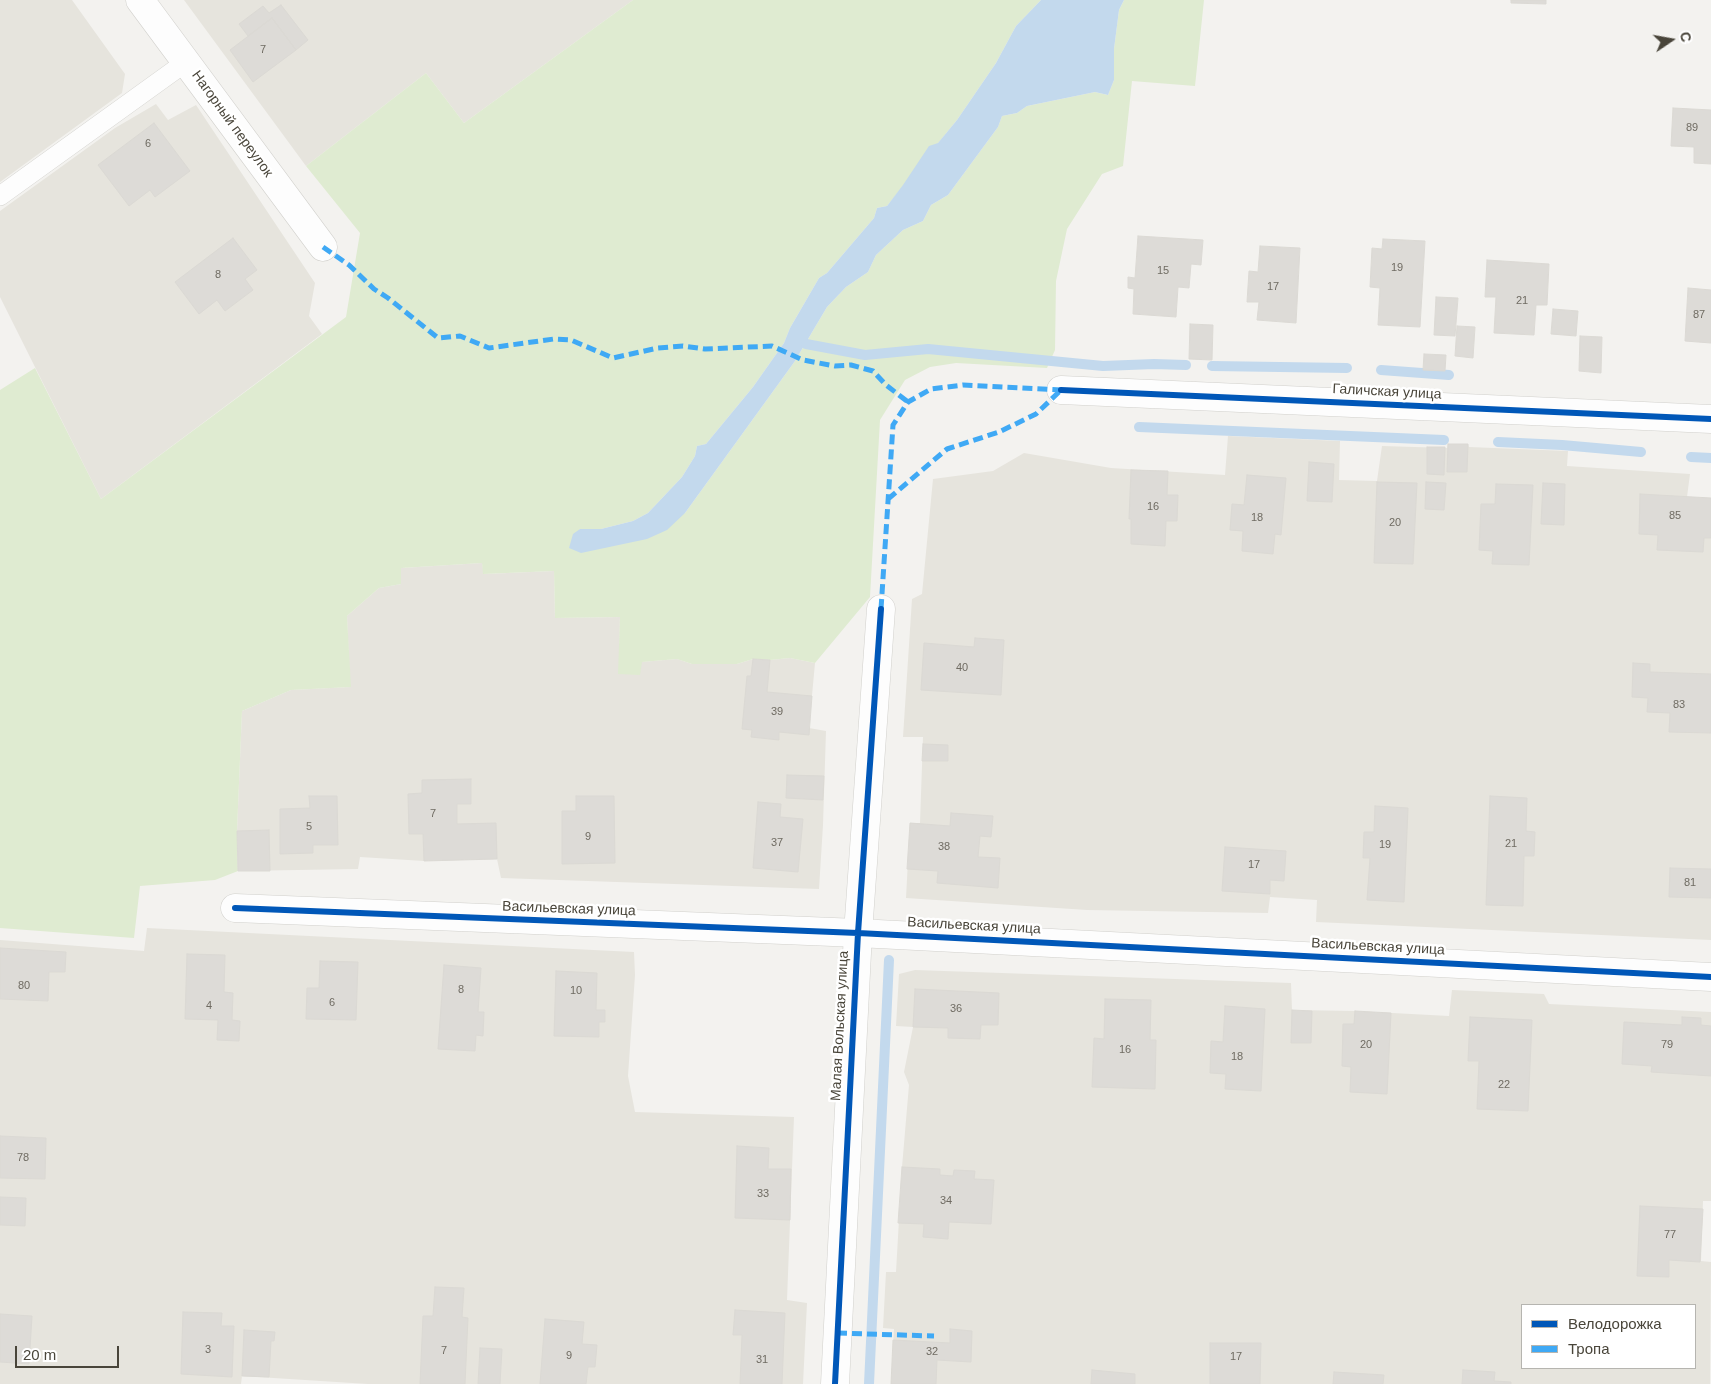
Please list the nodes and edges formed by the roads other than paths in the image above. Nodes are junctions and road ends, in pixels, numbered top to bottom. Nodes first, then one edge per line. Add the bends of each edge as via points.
1 (140, 0) edge
2 (186, 62) junction
3 (0, 196) edge
4 (323, 247) dead end
5 (1061, 390) dead end
6 (1711, 419) edge
7 (881, 609) dead end
8 (235, 908) dead end
9 (858, 933) junction
10 (1711, 977) edge
11 (835, 1384) edge

1 - 2 street, Нагорный переулок
2 - 3 lane
2 - 4 street, Нагорный переулок
5 - 6 street, Галичская улица
7 - 9 street, Малая Вольская улица
8 - 9 street, Васильевская улица
9 - 10 street, Васильевская улица
9 - 11 street, Малая Вольская улица

